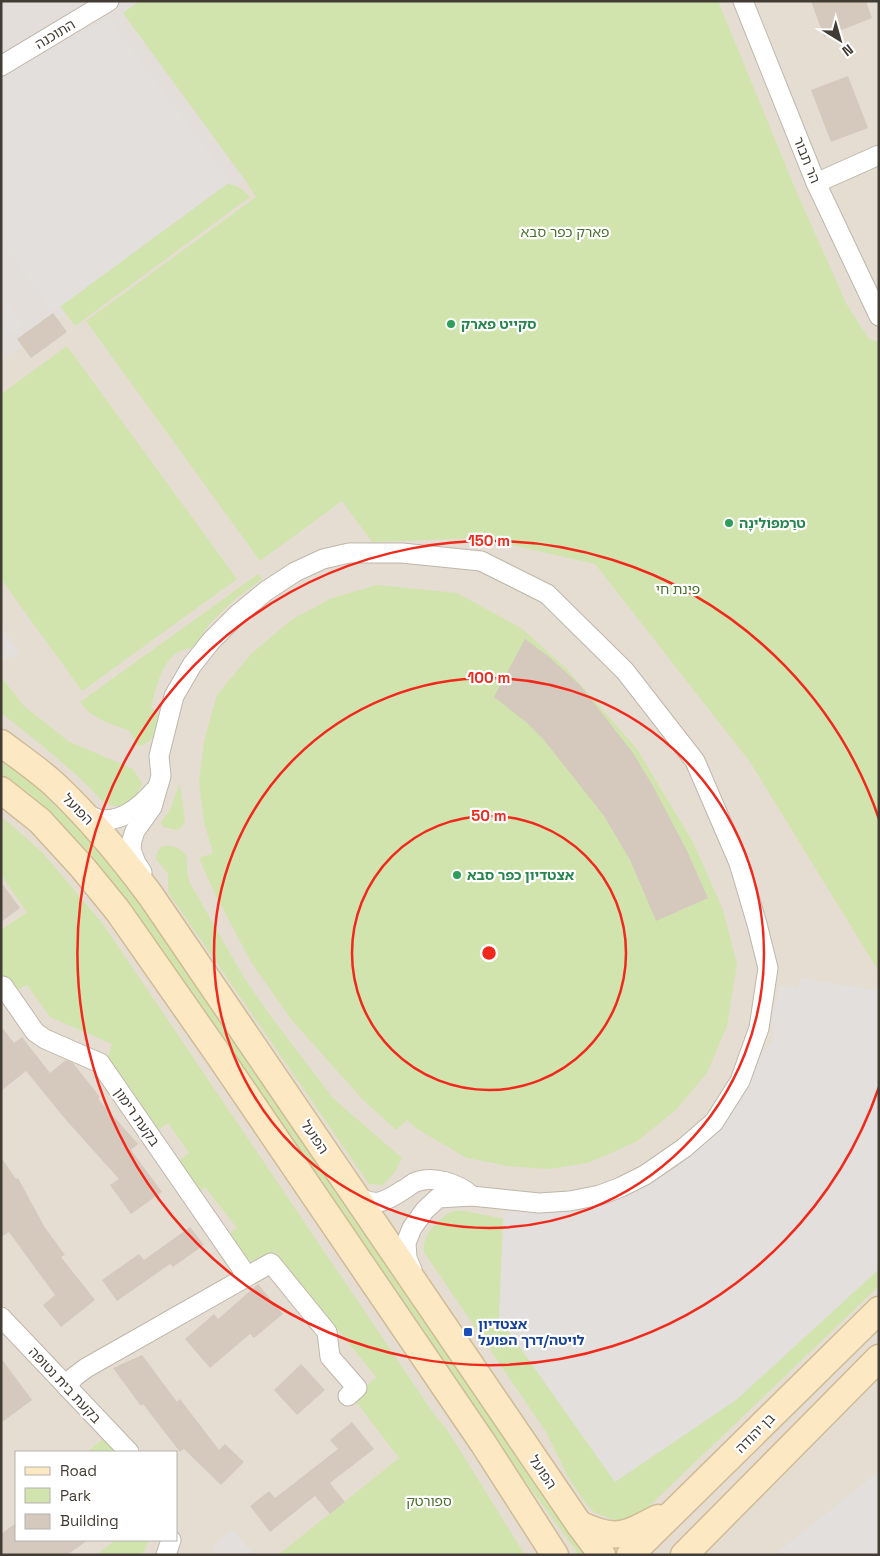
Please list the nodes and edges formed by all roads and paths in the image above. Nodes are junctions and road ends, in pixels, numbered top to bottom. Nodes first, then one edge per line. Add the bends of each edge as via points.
1 (109, 1) edge
2 (743, 1) edge
3 (1, 66) edge
4 (879, 155) edge
5 (816, 183) junction
6 (879, 316) edge
7 (1, 743) edge
8 (158, 787) junction
9 (1, 790) edge
10 (83, 813) junction
11 (151, 896) junction
12 (3, 986) dead end
13 (352, 1191) junction
14 (472, 1196) junction
15 (247, 1276) junction
16 (425, 1298) junction
17 (879, 1310) edge
18 (1, 1317) edge
19 (879, 1358) edge
20 (67, 1387) junction
21 (348, 1396) dead end
22 (129, 1451) edge
23 (681, 1506) junction
24 (579, 1524) junction
25 (709, 1529) junction
26 (171, 1541) edge
27 (549, 1550) edge
28 (166, 1555) edge
29 (602, 1555) edge
30 (630, 1555) edge
31 (684, 1555) edge
32 (698, 1555) edge

1 - 3 street, התוכנה
2 - 5 street, הר תבור
4 - 5 street
5 - 6 street, הר תבור
7 - 10 main road, הפועל
8 - 10 street via 144,802 116,818 100,819
8 - 11 street via 152,807 135,831 131,850
8 - 14 street via 161,776 159,756 174,696 211,641 266,591 295,572 323,559 349,553 481,561 547,594 625,671 695,760 739,864 768,968 759,1028 740,1081 714,1122 684,1148 621,1187 570,1201 539,1203
9 - 27 main road via 40,821 118,911 477,1435
10 - 11 main road, הפועל via 110,842
11 - 13 main road, הפועל
12 - 15 street, בקעת רימון via 35,1032 100,1063
13 - 14 street via 362,1200 382,1202 416,1182 429,1179 461,1186
13 - 16 main road, הפועל
14 - 16 street via 438,1198 412,1228 406,1244 407,1258
15 - 20 street via 86,1368
15 - 21 street via 271,1263 327,1332 330,1357 357,1388
16 - 24 main road, הפועל
17 - 23 main road, בן יהודה
18 - 20 street, בקעת בית נטופה
19 - 25 main road
20 - 22 street, בקעת בית נטופה
23 - 24 main road via 629,1533 611,1535
23 - 30 main road, בן יהודה
24 - 29 main road, הפועל
25 - 31 main road
25 - 32 main road
26 - 28 street

